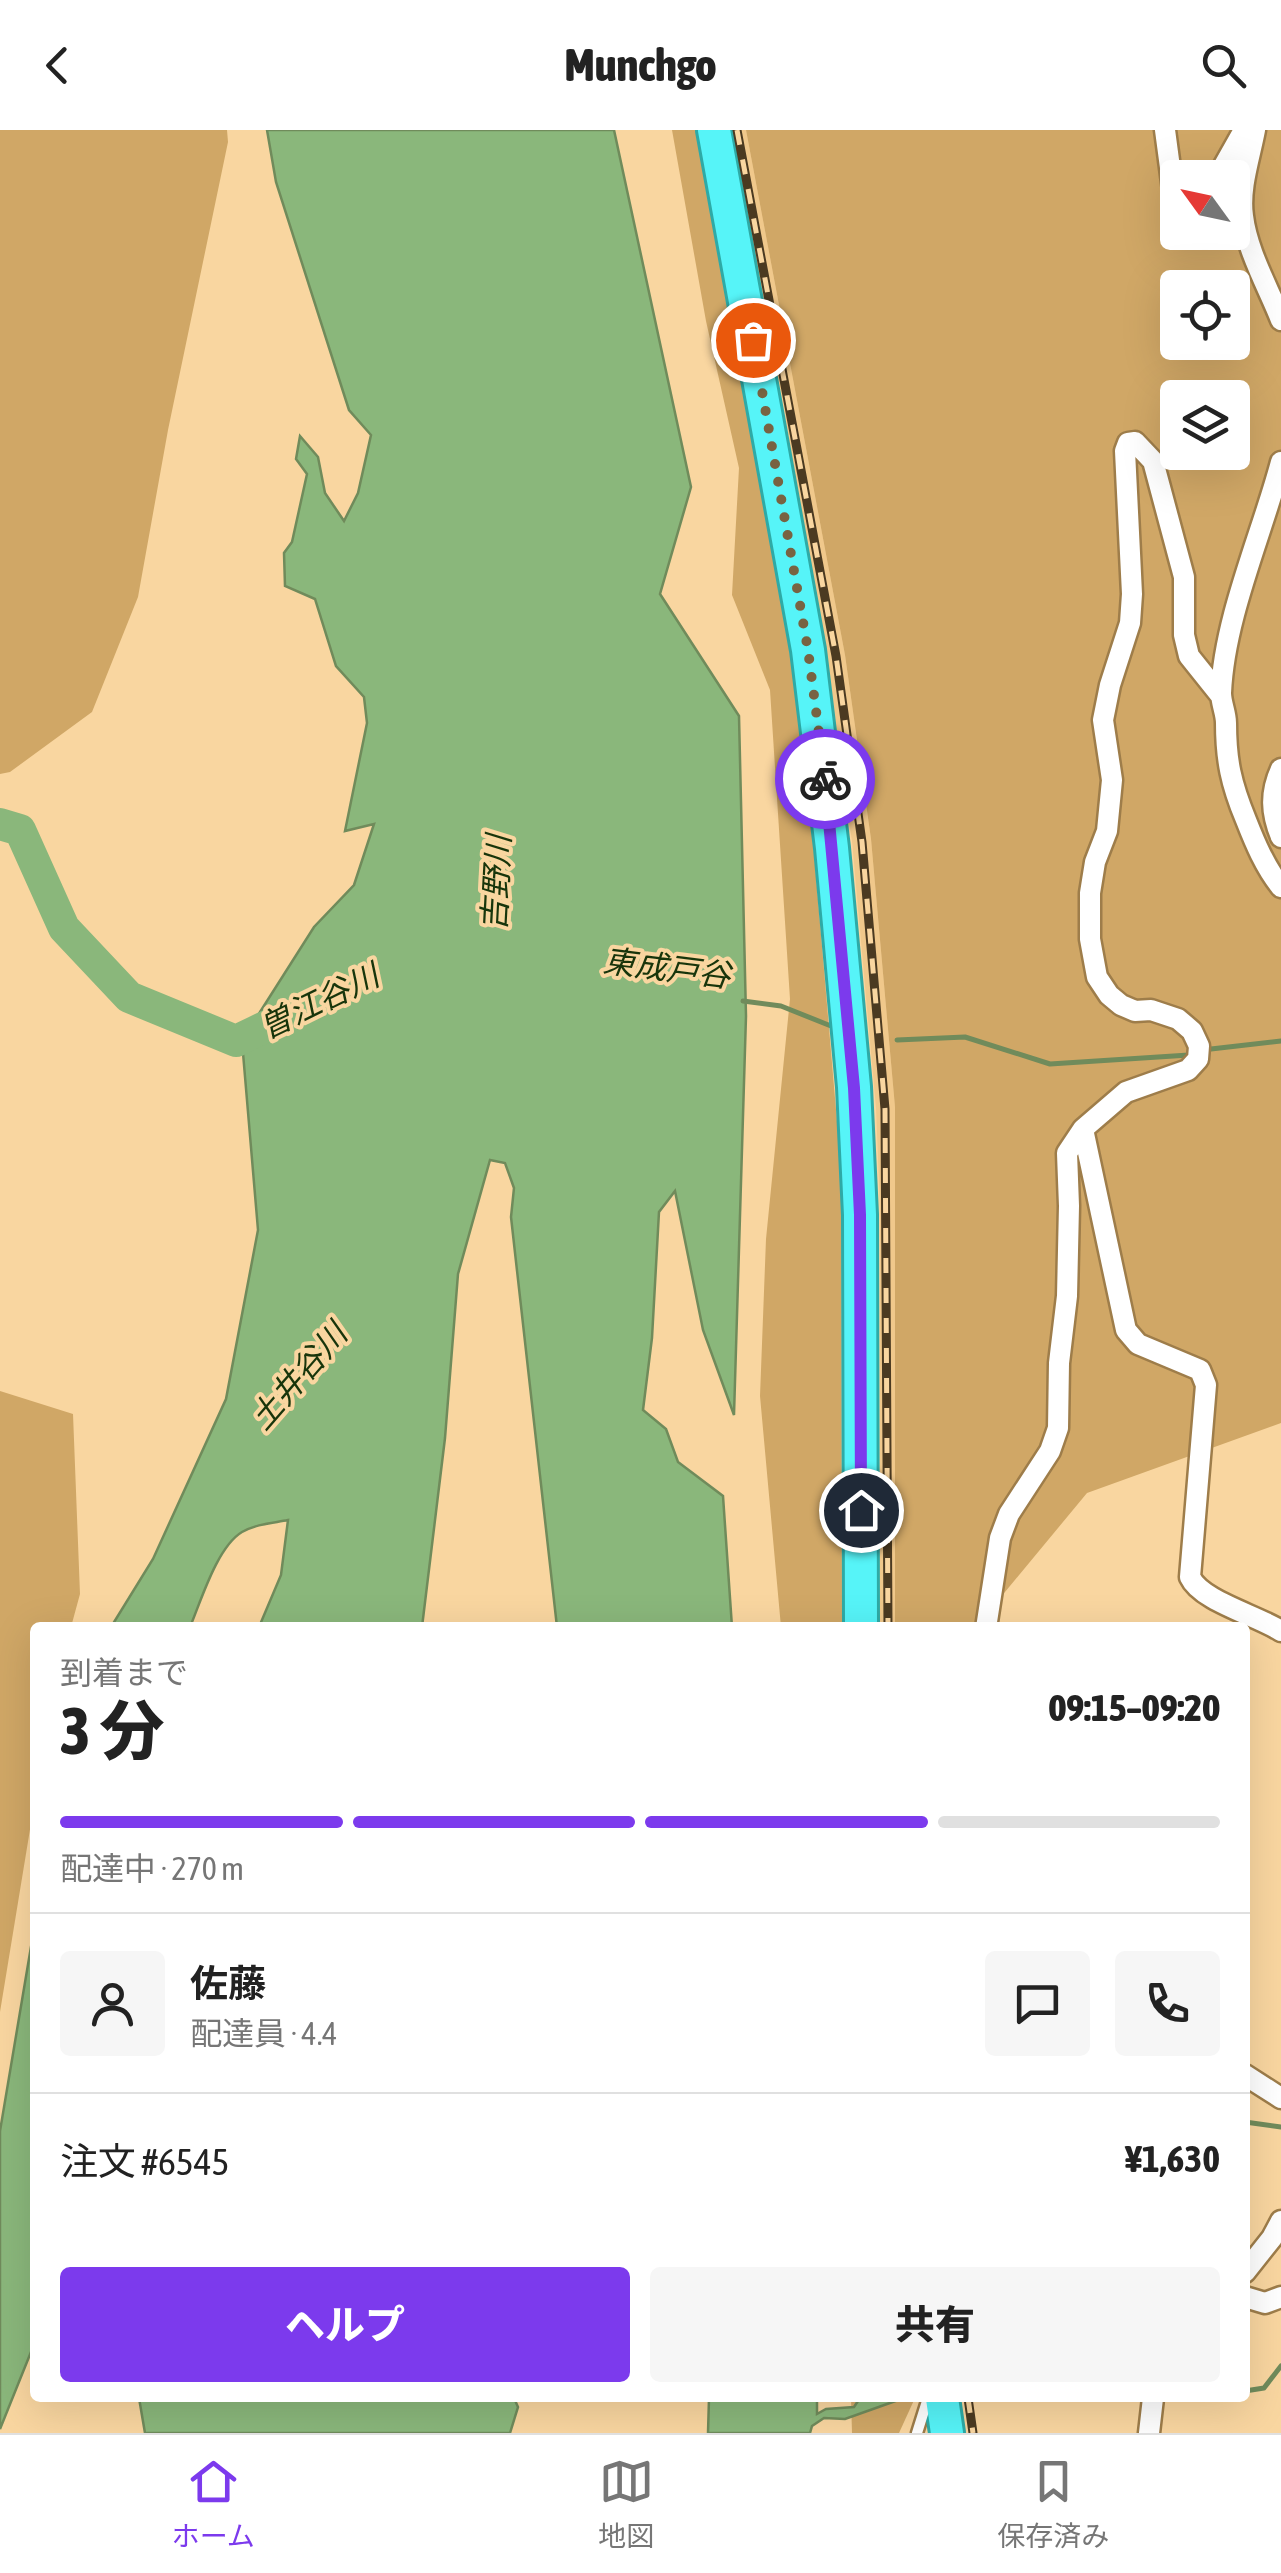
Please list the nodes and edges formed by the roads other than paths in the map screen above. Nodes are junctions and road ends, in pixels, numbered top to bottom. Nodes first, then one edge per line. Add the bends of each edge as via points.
1 (714, 130) edge
2 (1165, 130) edge
3 (1244, 130) edge
4 (1255, 130) edge
5 (1169, 160) edge
6 (1227, 160) edge
7 (1281, 320) edge
8 (1281, 462) edge
9 (1221, 696) junction
10 (1281, 768) edge
11 (1281, 838) edge
12 (1281, 888) edge
13 (1083, 1128) junction
14 (861, 1622) edge
15 (987, 1622) edge
16 (1281, 1630) edge
17 (1250, 2078) edge
18 (1281, 2098) edge
19 (1281, 2221) edge
20 (1250, 2266) edge
21 (1250, 2298) edge
22 (1281, 2298) edge
23 (927, 2402) edge
24 (943, 2402) edge
25 (1152, 2402) edge
26 (917, 2433) edge
27 (947, 2433) edge
28 (1148, 2433) edge

1 - 14 highway via 808,650 832,848 860,1215
2 - 5 street
3 - 6 street
4 - 7 street via 1242,215
8 - 9 street via 1257,535
9 - 12 street via 1237,798
9 - 13 street via 1189,656 1184,577 1153,461 1128,443 1130,623 1103,720 1112,780 1090,894 1090,939 1097,977 1109,995 1134,1011 1178,1019 1199,1046 1188,1070 1126,1092
10 - 11 street via 1272,796
13 - 15 street via 1067,1153 1058,1428 1008,1514
13 - 16 street via 1126,1330 1138,1344 1200,1370 1206,1385 1190,1578 1205,1596
17 - 18 street
19 - 20 street
21 - 22 street
23 - 26 lane
24 - 27 highway
25 - 28 street

